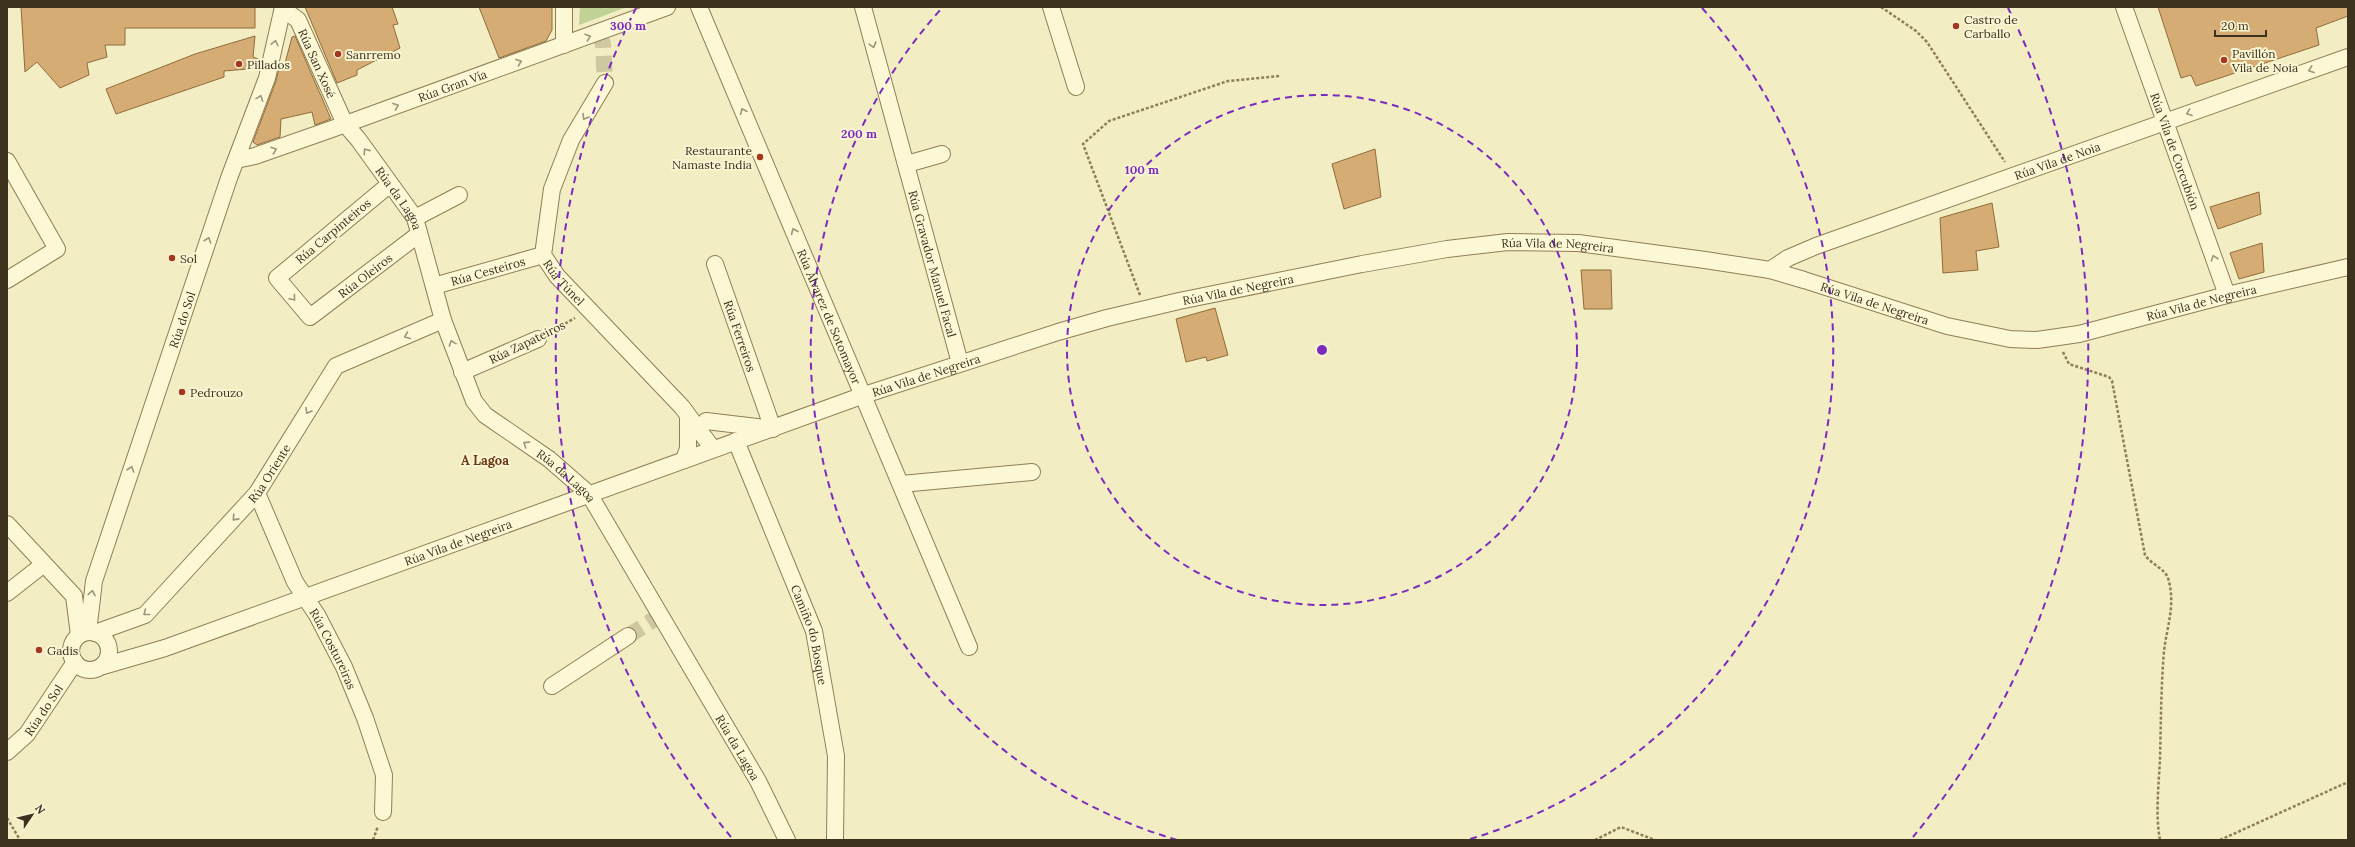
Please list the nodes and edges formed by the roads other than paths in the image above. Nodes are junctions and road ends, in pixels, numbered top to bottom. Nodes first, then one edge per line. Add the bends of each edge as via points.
1 (564, 7) edge
2 (667, 7) edge
3 (699, 7) edge
4 (863, 7) edge
5 (1051, 7) edge
6 (2124, 7) edge
7 (283, 8) edge
8 (564, 45) junction
9 (2348, 56) edge
10 (604, 83) tunnel mouth
11 (1076, 87) dead end
12 (2166, 122) junction
13 (345, 124) junction
14 (942, 154) dead end
15 (236, 160) junction
16 (7, 161) edge
17 (907, 164) junction
18 (390, 184) junction
19 (459, 195) dead end
20 (415, 218) junction
21 (419, 234) junction
22 (543, 255) junction
23 (715, 264) dead end
24 (2348, 267) edge
25 (1770, 270) junction
26 (7, 280) edge
27 (434, 286) junction
28 (2227, 295) junction
29 (310, 317) joint
30 (443, 320) junction
31 (538, 339) road end
32 (960, 363) junction
33 (462, 372) junction
34 (864, 396) junction
35 (765, 408) junction
36 (685, 413) junction
37 (706, 421) junction
38 (750, 426) junction
39 (773, 429) junction
40 (724, 446) junction
41 (684, 460) junction
42 (1032, 472) dead end
43 (901, 484) junction
44 (257, 493) junction
45 (590, 494) junction
46 (7, 524) edge
47 (44, 564) junction
48 (7, 593) edge
49 (305, 598) junction
50 (93, 636) junction
51 (628, 636) tunnel mouth
52 (969, 647) dead end
53 (143, 655) junction
54 (75, 662) junction
55 (103, 666) junction
56 (552, 686) dead end
57 (7, 752) edge
58 (383, 812) dead end
59 (787, 840) edge
60 (836, 840) edge

1 - 8 street
8 -> 2 street, Rúa Gran Vía
34 -> 3 street, Rúa Álvarez de Sotomayor
4 -> 17 street, Rúa Gravador Manuel Facal
5 - 11 street
6 - 12 street, Rúa Vila de Corcubión
7 - 13 street, Rúa San Xosé via 298,20
15 -> 7 street, Rúa do Sol via 267,78
13 -> 8 street, Rúa Gran Vía
9 -> 12 street, Rúa Vila de Noia
10 -> 22 street, Rúa Túnel via 571,140 552,189
12 - 25 street, Rúa Vila de Noia via 1816,246 1788,258
28 -> 12 street, Rúa Vila de Corcubión
15 -> 13 street, Rúa Gran Vía via 255,156
18 -> 13 street, Rúa da Lagoa
14 - 17 street
50 -> 15 street, Rúa do Sol via 90,604 96,575
16 - 26 street via 57,249
17 - 32 street, Rúa Gravador Manuel Facal
18 - 20 street, Rúa da Lagoa
18 -> 29 street, Rúa Carpinteiros via 277,278
19 - 20 street
20 - 21 street, Rúa da Lagoa
21 - 27 street, Rúa da Lagoa
21 - 29 street, Rúa Oleiros
22 - 27 street, Rúa Cesteiros
22 - 36 street, Rúa Túnel via 557,276
23 - 35 street, Rúa Ferreiros
24 - 28 street, Rúa Vila de Negreira
25 - 28 street, Rúa Vila de Negreira via 1947,326 1984,335 2030,340 2061,337
25 - 32 street, Rúa Vila de Negreira via 1598,245 1508,242 1447,248 1145,309 1065,330
27 - 30 street, Rúa da Lagoa
33 -> 30 street, Rúa da Lagoa
30 -> 44 street, Rúa Oriente via 336,366
31 - 33 street, Rúa Zapateiros
32 - 34 street, Rúa Vila de Negreira
45 -> 33 street, Rúa da Lagoa via 549,459 485,415 474,401
34 - 39 street, Rúa Vila de Negreira
34 - 43 street, Rúa Álvarez de Sotomayor
35 - 38 street
35 - 39 street, Rúa Ferreiros
36 - 37 street, Rúa Túnel via 693,410
36 - 40 street, Rúa Túnel
36 - 41 street via 688,448
37 - 38 street, Rúa Vila de Negreira
37 - 40 street, Rúa Túnel
38 - 39 street, Rúa Vila de Negreira
39 - 40 street, Rúa Vila de Negreira
40 - 41 street, Rúa Vila de Negreira
40 - 60 street, Camiño do Bosque via 814,631 836,756
41 - 45 street, Rúa Vila de Negreira
42 - 43 street
43 - 52 street, Rúa Álvarez de Sotomayor
44 - 49 street, Rúa Costureiras via 295,582
44 -> 50 street, Rúa Oriente via 145,615
45 - 49 street, Rúa Vila de Negreira
45 - 59 street, Rúa da Lagoa via 758,781
46 - 47 street
47 - 48 street
47 - 50 street via 74,596
49 - 53 street, Rúa Vila de Negreira
49 - 58 street, Rúa Costureiras via 317,615 344,667 364,718 384,775
50 - 53 street
50 - 54 street, Rúa do Sol via 72,645 71,651
50 - 55 street, Rúa do Sol via 109,655
51 - 56 street
53 - 55 street, Rúa Vila de Negreira
54 - 55 street via 85,670
54 - 57 street, Rúa do Sol via 27,734

